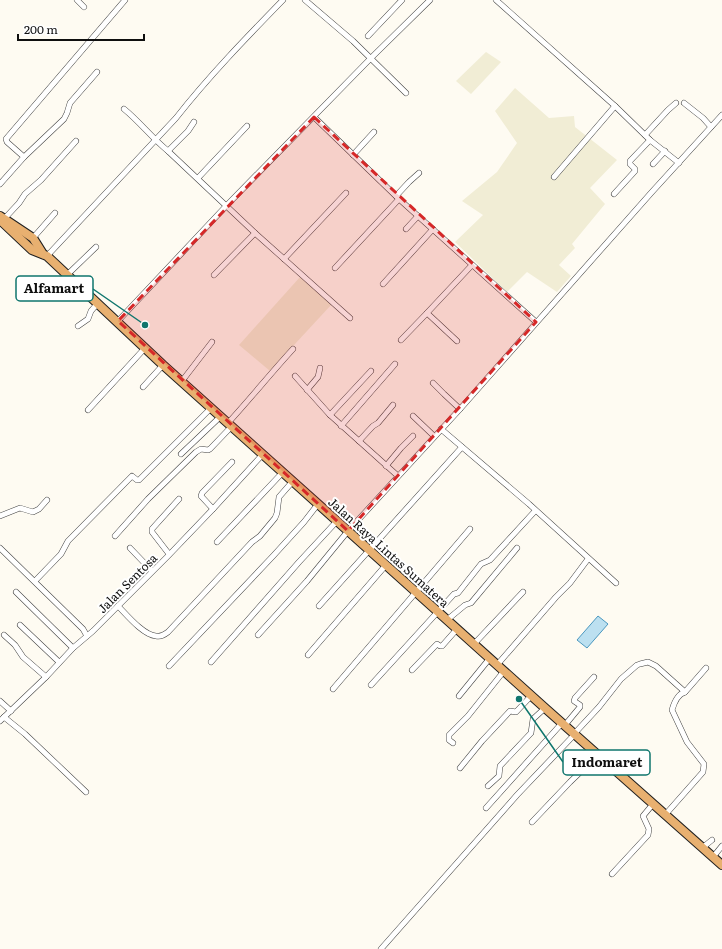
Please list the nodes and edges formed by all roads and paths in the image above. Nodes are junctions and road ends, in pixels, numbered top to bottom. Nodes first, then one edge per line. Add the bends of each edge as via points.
1 (77, 0) edge
2 (125, 0) edge
3 (283, 0) edge
4 (305, 0) edge
5 (402, 0) edge
6 (430, 0) edge
7 (496, 0) edge
8 (84, 7) dead end
9 (368, 36) dead end
10 (370, 59) junction
11 (97, 72) dead end
12 (406, 92) dead end
13 (676, 103) dead end
14 (684, 103) dead end
15 (615, 106) junction
16 (124, 109) dead end
17 (722, 115) edge
18 (314, 118) junction
19 (194, 122) dead end
20 (247, 126) dead end
21 (711, 127) junction
22 (374, 132) dead end
23 (645, 135) junction
24 (154, 140) junction
25 (650, 140) junction
26 (76, 141) dead end
27 (168, 151) junction
28 (665, 151) junction
29 (352, 155) junction
30 (24, 157) junction
31 (679, 163) junction
32 (653, 164) dead end
33 (420, 173) dead end
34 (554, 177) dead end
35 (198, 178) junction
36 (0, 184) edge
37 (346, 192) dead end
38 (614, 194) dead end
39 (398, 197) junction
40 (227, 205) junction
41 (55, 213) dead end
42 (418, 216) junction
43 (2, 218) edge
44 (406, 229) dead end
45 (433, 229) junction
46 (255, 233) junction
47 (33, 238) junction
48 (96, 247) dead end
49 (45, 255) junction
50 (284, 259) junction
51 (472, 265) junction
52 (336, 268) dead end
53 (68, 275) junction
54 (214, 275) dead end
55 (383, 284) dead end
56 (98, 303) junction
57 (427, 313) junction
58 (350, 318) dead end
59 (118, 321) junction
60 (536, 322) junction
61 (78, 326) dead end
62 (400, 340) dead end
63 (457, 341) dead end
64 (212, 342) dead end
65 (145, 348) junction
66 (293, 349) dead end
67 (395, 364) dead end
68 (163, 365) junction
69 (320, 368) dead end
70 (371, 371) dead end
71 (296, 376) dead end
72 (182, 381) junction
73 (433, 383) dead end
74 (143, 387) dead end
75 (307, 390) junction
76 (393, 405) dead end
77 (211, 408) junction
78 (460, 409) junction
79 (88, 410) dead end
80 (330, 415) junction
81 (221, 416) junction
82 (413, 416) dead end
83 (230, 424) junction
84 (342, 426) junction
85 (441, 429) junction
86 (413, 436) dead end
87 (434, 436) junction
88 (358, 441) junction
89 (462, 447) junction
90 (181, 454) dead end
91 (263, 454) junction
92 (232, 462) dead end
93 (386, 466) junction
94 (283, 472) junction
95 (398, 476) junction
96 (293, 481) junction
97 (179, 499) dead end
98 (47, 500) dead end
99 (318, 504) junction
100 (213, 509) junction
101 (535, 511) junction
102 (0, 516) edge
103 (337, 521) junction
104 (470, 529) dead end
105 (348, 531) junction
106 (115, 536) dead end
107 (217, 542) dead end
108 (0, 548) edge
109 (130, 548) dead end
110 (517, 548) dead end
111 (370, 551) junction
112 (169, 554) junction
113 (588, 559) junction
114 (386, 565) junction
115 (152, 571) junction
116 (35, 581) junction
117 (616, 583) dead end
118 (16, 592) dead end
119 (523, 592) dead end
120 (416, 593) junction
121 (118, 606) junction
122 (319, 606) dead end
123 (438, 612) junction
124 (447, 620) junction
125 (20, 625) dead end
126 (457, 629) junction
127 (4, 634) dead end
128 (258, 635) dead end
129 (87, 636) junction
130 (474, 644) junction
131 (73, 648) junction
132 (308, 655) dead end
133 (490, 658) junction
134 (59, 662) junction
135 (211, 662) dead end
136 (497, 664) junction
137 (169, 666) dead end
138 (706, 668) dead end
139 (412, 670) dead end
140 (504, 671) junction
141 (46, 677) junction
142 (594, 677) dead end
143 (371, 685) dead end
144 (333, 689) dead end
145 (685, 692) junction
146 (459, 696) dead end
147 (531, 696) junction
148 (0, 701) edge
149 (545, 708) junction
150 (11, 711) junction
151 (2, 719) edge
152 (563, 724) junction
153 (574, 734) junction
154 (453, 743) dead end
155 (598, 755) junction
156 (460, 768) dead end
157 (488, 786) dead end
158 (86, 792) dead end
159 (653, 804) junction
160 (486, 808) dead end
161 (665, 815) junction
162 (532, 822) dead end
163 (712, 840) dead end
164 (722, 846) edge
165 (702, 848) junction
166 (713, 857) junction
167 (722, 865) edge
168 (612, 874) dead end
169 (381, 949) edge

1 - 8 street
2 - 30 street via 6,140
3 - 24 street
4 - 10 street
5 - 9 street
6 - 10 street
7 - 15 street
10 - 12 street
10 - 18 street
11 - 30 street via 70,103 64,119
13 - 23 street
14 - 21 street
15 - 23 street
15 - 34 street
16 - 24 street via 140,122
17 - 21 street
18 - 29 street
18 - 40 street
19 - 27 street
20 - 35 street
21 - 31 street
22 - 29 street
23 - 25 street
24 - 27 street
24 - 49 street
25 - 28 street
25 - 38 street via 630,161 635,171
26 - 43 street
27 - 35 street
28 - 31 street
28 - 32 street
29 - 39 street
30 - 36 street
31 - 60 street
33 - 39 street via 409,182
35 - 40 street
37 - 50 street
39 - 42 street
39 - 52 street
40 - 46 street
40 - 59 street
41 - 47 street
42 - 44 street
42 - 45 street
43 - 47 highway, Jalan Raya Lintas Sumatera
43 - 49 highway, Jalan Raya Lintas Sumatera via 32,250
45 - 51 street
45 - 55 street
46 - 50 street
46 - 54 street
47 - 49 highway, Jalan Raya Lintas Sumatera
48 - 53 street
49 - 53 highway, Jalan Raya Lintas Sumatera
50 - 58 street
51 - 57 street
51 - 60 street
53 - 56 highway, Jalan Raya Lintas Sumatera
56 - 59 highway, Jalan Raya Lintas Sumatera
56 - 61 street via 88,319
57 - 62 street
57 - 63 street
59 - 65 highway, Jalan Raya Lintas Sumatera
60 - 78 street
64 - 72 street
65 - 68 highway, Jalan Raya Lintas Sumatera
65 - 79 street
66 - 83 street
67 - 84 street
68 - 72 highway, Jalan Raya Lintas Sumatera
68 - 74 street
69 - 75 street via 318,377
70 - 80 street
71 - 75 street
72 - 77 highway, Jalan Raya Lintas Sumatera
73 - 78 street
75 - 80 street
76 - 88 street
77 - 81 highway, Jalan Raya Lintas Sumatera
77 - 116 street via 139,480 132,476 68,541 61,554
78 - 85 street
80 - 84 street
81 - 83 highway, Jalan Raya Lintas Sumatera
81 - 90 street
82 - 87 street
83 - 91 highway, Jalan Raya Lintas Sumatera
83 - 106 street via 210,449 196,452
84 - 88 street
85 - 87 street
85 - 89 street
86 - 93 street
87 - 95 street
88 - 93 street
89 - 101 street
89 - 111 street via 400,514
91 - 94 highway, Jalan Raya Lintas Sumatera
91 - 100 street, Jalan Sentosa
92 - 100 street via 201,496
93 - 95 street
94 - 96 highway, Jalan Raya Lintas Sumatera
94 - 107 street
95 - 105 street
96 - 99 highway, Jalan Raya Lintas Sumatera
96 - 121 street via 279,497 277,513 272,522 168,632 162,636 153,636
97 - 112 street via 152,529
98 - 102 street via 33,512 20,508
99 - 103 highway, Jalan Raya Lintas Sumatera
99 - 137 street via 274,555
100 - 112 street, Jalan Sentosa
101 - 113 street
101 - 123 street via 490,560 481,564 458,593 454,594
103 - 105 highway, Jalan Raya Lintas Sumatera
103 - 135 street
104 - 120 street
105 - 111 highway, Jalan Raya Lintas Sumatera
105 - 128 street
108 - 116 street
109 - 115 street
110 - 124 street via 471,603
111 - 114 highway, Jalan Raya Lintas Sumatera
111 - 122 street
112 - 115 street, Jalan Sentosa
113 - 117 street
113 - 136 street via 570,583
114 - 120 highway, Jalan Raya Lintas Sumatera
114 - 132 street
115 - 121 street, Jalan Sentosa
116 - 129 street
118 - 131 street
119 - 130 street
120 - 123 highway, Jalan Raya Lintas Sumatera
120 - 144 street
121 - 129 street, Jalan Sentosa
123 - 124 highway, Jalan Raya Lintas Sumatera
123 - 143 street
124 - 126 highway, Jalan Raya Lintas Sumatera
125 - 134 street
126 - 130 highway, Jalan Raya Lintas Sumatera
126 - 139 street via 442,646 436,645
127 - 141 street via 23,657
129 - 131 street, Jalan Sentosa
130 - 133 highway, Jalan Raya Lintas Sumatera
131 - 134 street, Jalan Sentosa
133 - 136 highway, Jalan Raya Lintas Sumatera
133 - 146 street
134 - 141 street, Jalan Sentosa
136 - 140 highway, Jalan Raya Lintas Sumatera
138 - 145 street
140 - 147 highway, Jalan Raya Lintas Sumatera
140 - 154 street via 468,716 449,735 449,740
141 - 150 street, Jalan Sentosa
142 - 152 street via 574,698 580,707
145 - 153 street via 656,666 648,662 637,665 621,679
145 - 161 street via 674,703 673,714 687,742 704,767 703,772
147 - 149 highway, Jalan Raya Lintas Sumatera
147 - 156 street via 516,712 510,711
148 - 150 street
149 - 152 highway, Jalan Raya Lintas Sumatera
149 - 157 street via 533,719 531,733 500,766 499,776
150 - 151 street, Jalan Sentosa
151 - 158 street via 25,734
152 - 153 highway, Jalan Raya Lintas Sumatera
152 - 160 street
153 - 155 highway, Jalan Raya Lintas Sumatera
153 - 169 street
155 - 159 highway, Jalan Raya Lintas Sumatera
155 - 162 street
159 - 161 highway, Jalan Raya Lintas Sumatera
159 - 168 street via 643,816 649,829 648,835
161 - 165 highway, Jalan Raya Lintas Sumatera
163 - 165 street
164 - 166 street
165 - 166 highway, Jalan Raya Lintas Sumatera
166 - 167 highway, Jalan Raya Lintas Sumatera

